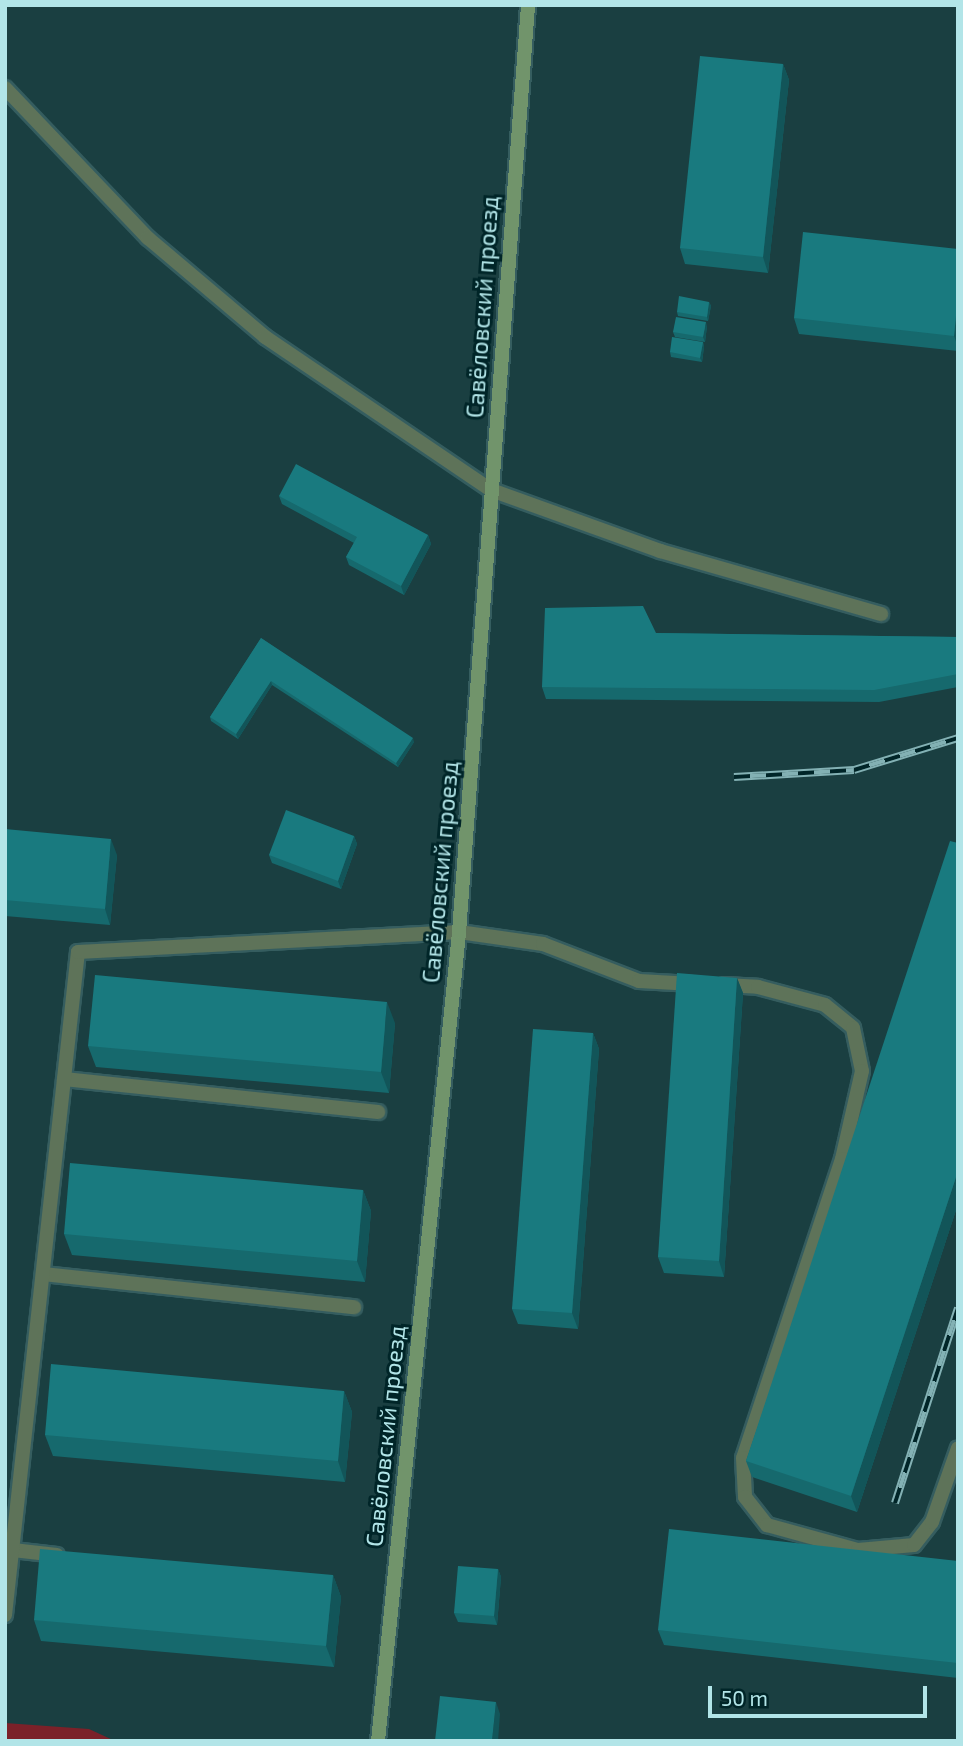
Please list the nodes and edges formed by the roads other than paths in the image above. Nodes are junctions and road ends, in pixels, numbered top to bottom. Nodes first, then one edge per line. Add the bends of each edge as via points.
1 (528, 5) edge
2 (5, 88) edge
3 (491, 490) junction
4 (881, 614) dead end
5 (459, 932) junction
6 (64, 1079) junction
7 (378, 1112) dead end
8 (43, 1274) junction
9 (354, 1307) dead end
10 (958, 1448) edge
11 (13, 1550) junction
12 (79, 1557) edge
13 (5, 1615) edge
14 (377, 1741) edge

1 - 3 main road, Савёловский проезд
2 - 3 street via 148,238 265,337
3 - 4 street via 660,551
3 - 5 main road, Савёловский проезд
5 - 6 street via 78,952
5 - 10 street via 542,944 639,981 758,987 825,1005 853,1028 862,1071 842,1159 743,1458 745,1497 767,1525 858,1550 915,1545 932,1522
5 - 14 main road, Савёловский проезд
6 - 7 street
6 - 8 street
8 - 9 street
8 - 11 street
11 - 12 street
11 - 13 street

